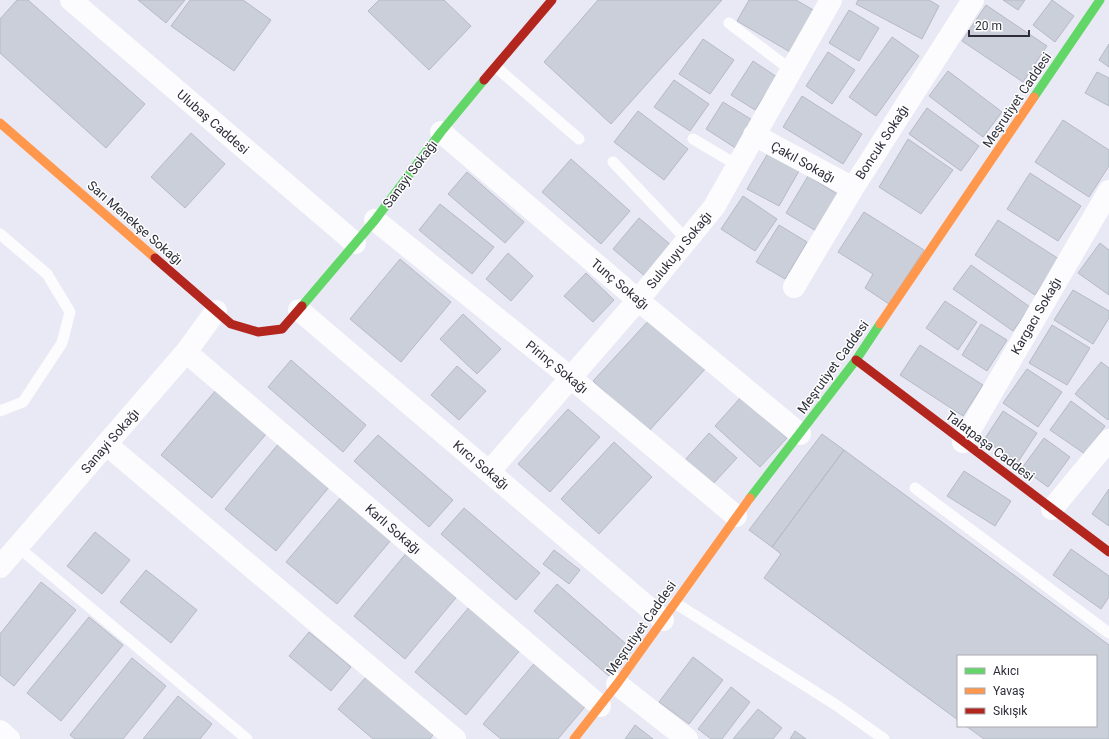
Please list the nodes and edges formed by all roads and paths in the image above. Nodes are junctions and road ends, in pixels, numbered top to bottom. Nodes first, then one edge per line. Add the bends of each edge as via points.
1 (71, 0) edge
2 (552, 0) edge
3 (831, 0) edge
4 (973, 0) edge
5 (1100, 0) edge
6 (729, 24) dead end
7 (496, 67) junction
8 (791, 70) junction
9 (0, 123) edge
10 (441, 132) junction
11 (754, 135) junction
12 (578, 139) dead end
13 (693, 139) dead end
14 (613, 162) dead end
15 (737, 166) junction
16 (852, 188) junction
17 (1109, 191) edge
18 (375, 220) junction
19 (0, 234) edge
20 (687, 240) junction
21 (355, 243) junction
22 (794, 287) dead end
23 (638, 300) junction
24 (299, 310) junction
25 (216, 311) junction
26 (258, 332) joint
27 (186, 352) junction
28 (856, 360) junction
29 (571, 378) junction
30 (0, 411) edge
31 (800, 434) junction
32 (1109, 440) edge
33 (963, 442) junction
34 (106, 444) junction
35 (489, 472) junction
36 (915, 488) dead end
37 (1052, 508) junction
38 (736, 516) junction
39 (18, 547) junction
40 (1109, 552) edge
41 (0, 567) edge
42 (669, 612) junction
43 (1109, 633) edge
44 (617, 684) junction
45 (600, 706) junction
46 (0, 731) edge
47 (9, 739) edge
48 (247, 739) edge
49 (455, 739) edge
50 (574, 739) edge
51 (687, 739) edge
52 (884, 739) edge

1 - 21 street, Ulubaş Caddesi
2 - 7 main road, Sanayi Sokağı
3 - 8 street, Sulukuyu Sokağı
4 - 16 street, Boncuk Sokağı
5 - 28 main road, Meşrutiyet Caddesi
6 - 8 lane
7 - 10 main road, Sanayi Sokağı
7 - 12 lane
8 - 11 street, Sulukuyu Sokağı
9 - 25 main road, Sarı Menekşe Sokağı
10 - 18 main road, Sanayi Sokağı
10 - 23 street, Tunç Sokağı
11 - 15 street, Sulukuyu Sokağı
11 - 16 street, Çakıl Sokağı
13 - 15 lane
14 - 20 lane
15 - 20 street, Sulukuyu Sokağı via 714,207
16 - 22 street, Boncuk Sokağı
17 - 33 street, Kargacı Sokağı
18 - 21 main road, Sanayi Sokağı
18 - 29 street, Pirinç Sokağı
19 - 30 lane via 47,274 70,312 62,343 23,402
20 - 23 street, Sulukuyu Sokağı
21 - 24 main road, Sanayi Sokağı
23 - 29 street, Sulukuyu Sokağı
23 - 31 street, Tunç Sokağı
24 - 26 main road, Sanayi Sokağı via 282,329
24 - 35 street, Kırcı Sokağı
25 - 26 main road, Sarı Menekşe Sokağı via 231,324
25 - 27 street, Sanayi Sokağı
27 - 34 street, Sanayi Sokağı
27 - 45 street, Karlı Sokağı
28 - 31 main road, Meşrutiyet Caddesi
28 - 33 main road, Talatpaşa Caddesi
29 - 35 street, Sulukuyu Sokağı
29 - 38 street, Pirinç Sokağı
31 - 38 main road, Meşrutiyet Caddesi
32 - 37 street
33 - 37 main road, Talatpaşa Caddesi
34 - 39 street, Sanayi Sokağı
34 - 49 street
35 - 42 street, Kırcı Sokağı
36 - 43 lane
37 - 40 main road, Talatpaşa Caddesi
38 - 42 main road, Meşrutiyet Caddesi
39 - 41 street, Sanayi Sokağı
39 - 48 lane
42 - 44 main road, Meşrutiyet Caddesi
42 - 52 lane via 836,705
44 - 45 main road, Meşrutiyet Caddesi
44 - 51 street
45 - 50 main road, Meşrutiyet Caddesi
46 - 47 street

